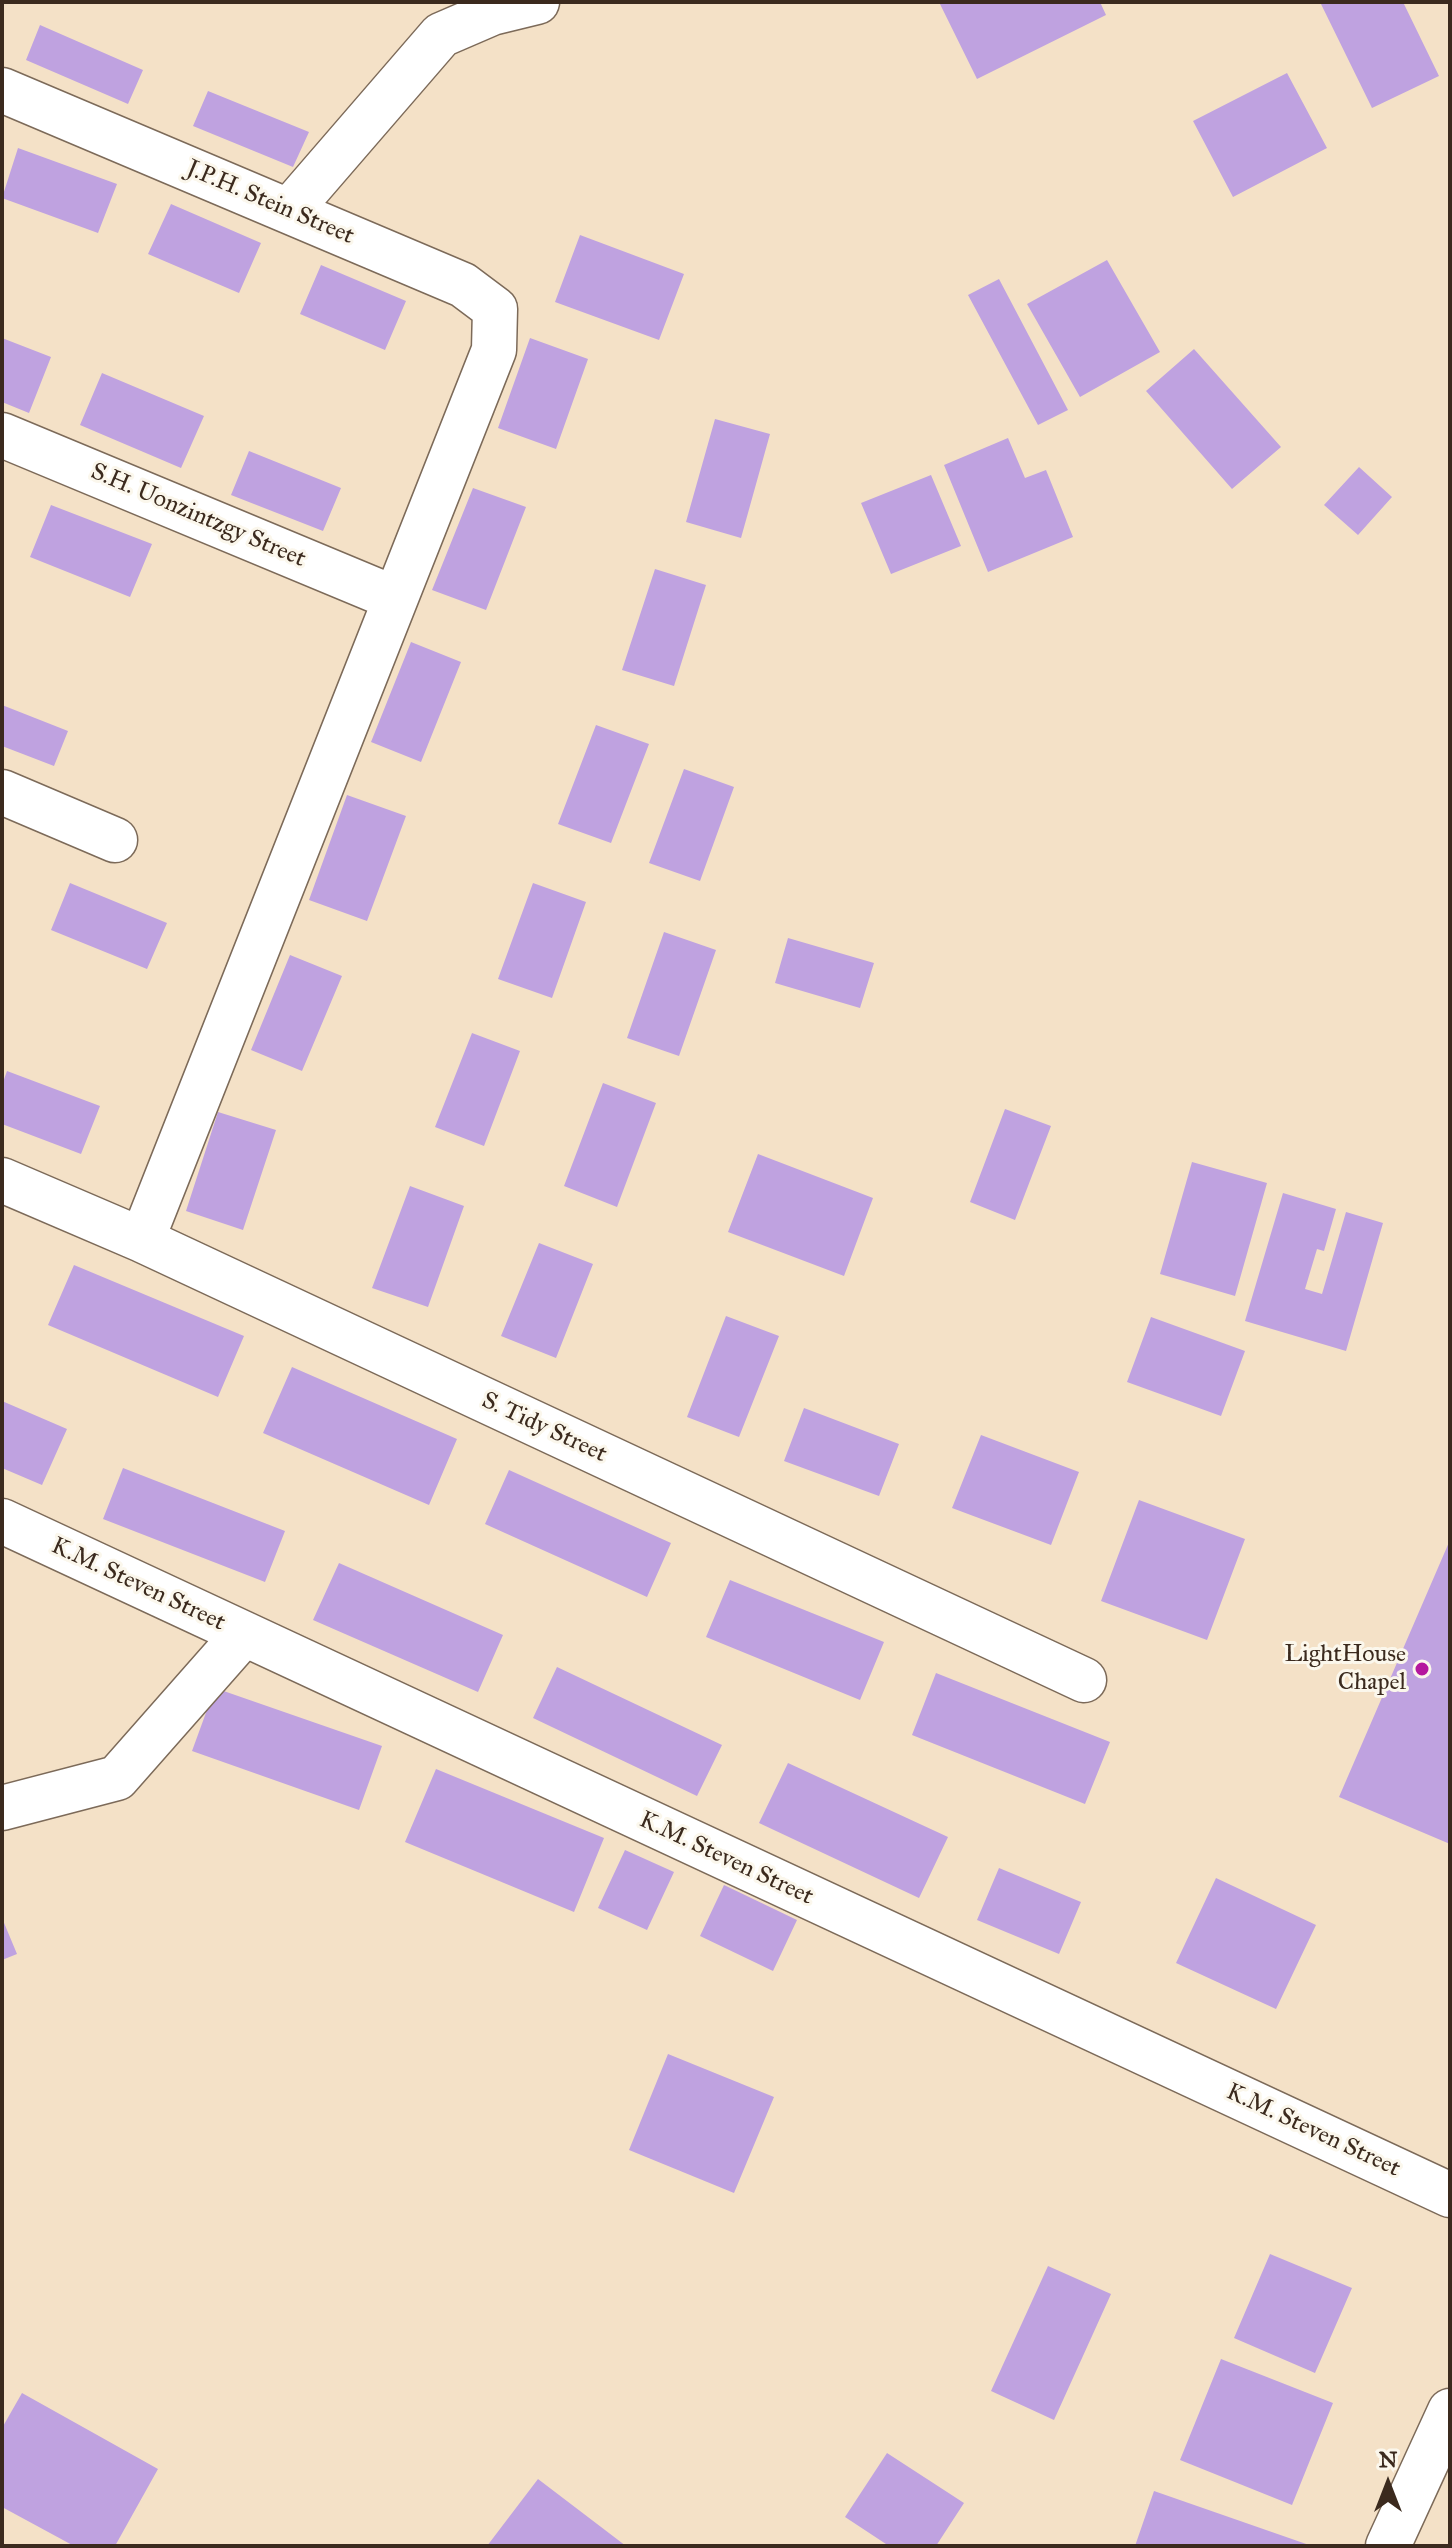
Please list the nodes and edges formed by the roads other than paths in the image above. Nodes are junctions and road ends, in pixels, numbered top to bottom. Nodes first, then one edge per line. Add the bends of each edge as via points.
1 (537, 2) edge
2 (2, 90) edge
3 (289, 211) junction
4 (2, 435) edge
5 (394, 598) junction
6 (2, 792) edge
7 (115, 840) dead end
8 (2, 1180) edge
9 (142, 1240) junction
10 (2, 1521) edge
11 (243, 1635) junction
12 (1084, 1680) dead end
13 (2, 1808) edge
14 (1450, 2195) edge
15 (1450, 2411) edge
16 (1388, 2546) edge

1 - 3 street via 492,13 441,35
2 - 3 street, J.P.H. Stein Street
3 - 5 street, J.P.H. Stein Street via 463,285 495,309 494,350
4 - 5 street, S.H. Uonzintzgy Street
5 - 9 street
6 - 7 street
8 - 9 street, S. Tidy Street
9 - 12 street, S. Tidy Street
10 - 11 street, K.M. Steven Street
11 - 13 street via 117,1778
11 - 14 street, K.M. Steven Street
15 - 16 street

